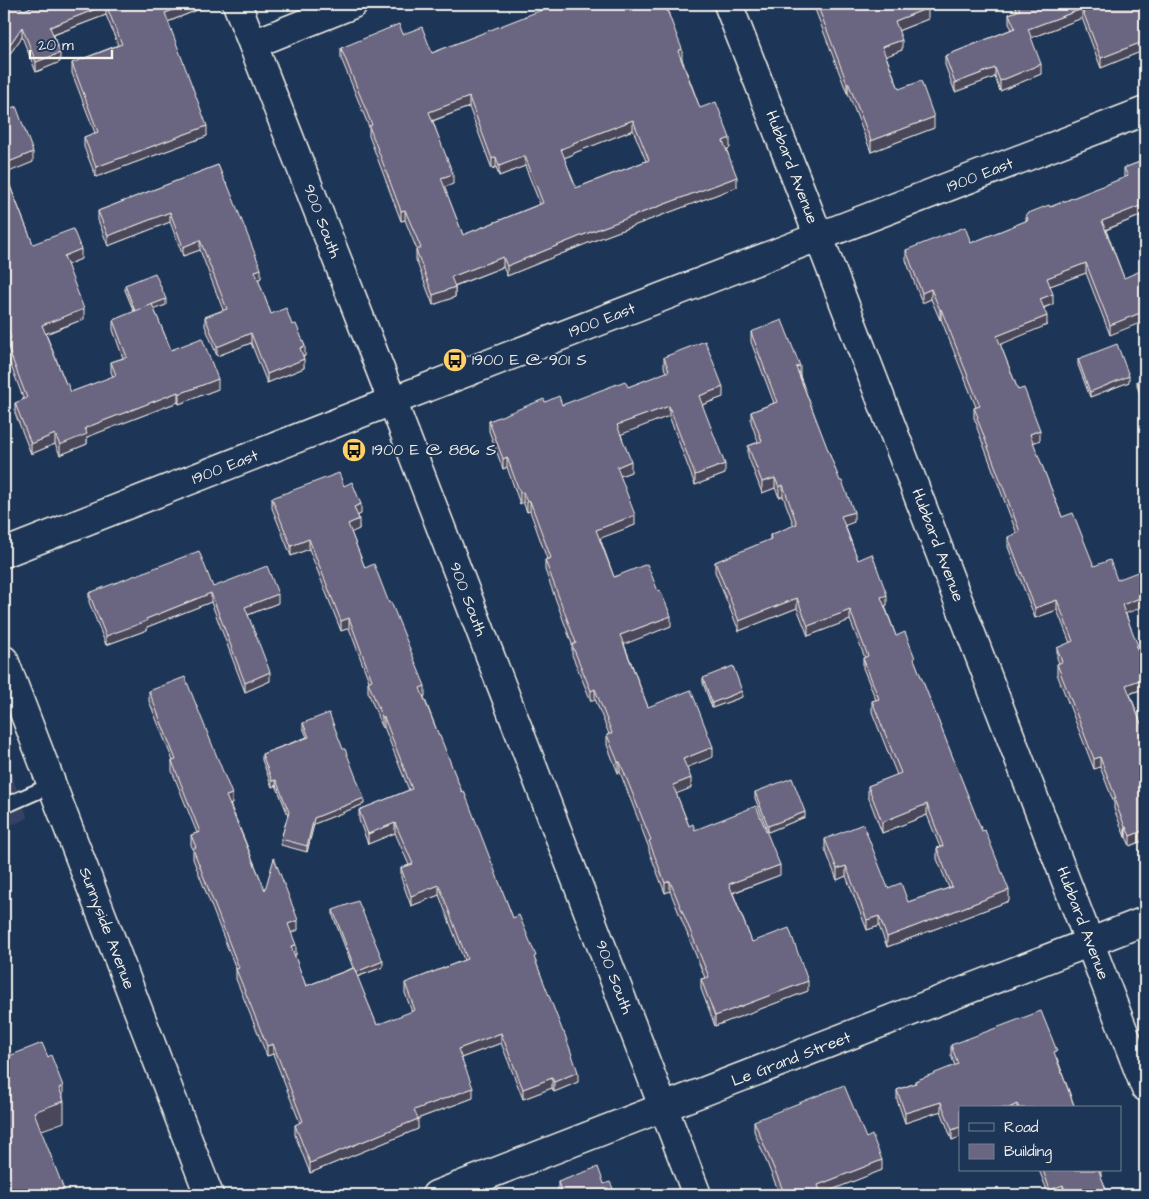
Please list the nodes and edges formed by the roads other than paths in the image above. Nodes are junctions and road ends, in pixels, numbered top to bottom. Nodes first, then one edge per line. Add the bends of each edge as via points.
1 (237, 4) edge
2 (353, 4) edge
3 (728, 4) edge
4 (253, 44) junction
5 (1145, 111) edge
6 (819, 236) junction
7 (392, 401) junction
8 (4, 553) edge
9 (4, 660) edge
10 (52, 785) junction
11 (4, 806) edge
12 (1145, 921) edge
13 (1091, 943) junction
14 (1145, 1087) edge
15 (663, 1108) junction
16 (209, 1195) edge
17 (436, 1195) edge
18 (697, 1195) edge

1 - 4 street, 900 South
2 - 4 street
3 - 6 street, Hubbard Avenue
4 - 7 street, 900 South
5 - 6 street, 1900 East
6 - 7 street, 1900 East
6 - 13 street, Hubbard Avenue
7 - 8 street, 1900 East
7 - 15 street, 900 South
9 - 10 street, Sunnyside Avenue
10 - 11 lane
10 - 16 street, Sunnyside Avenue
12 - 13 street, Le Grand Street
13 - 14 street, Hubbard Avenue
13 - 15 street, Le Grand Street
15 - 17 street, Le Grand Street
15 - 18 street, 900 South

